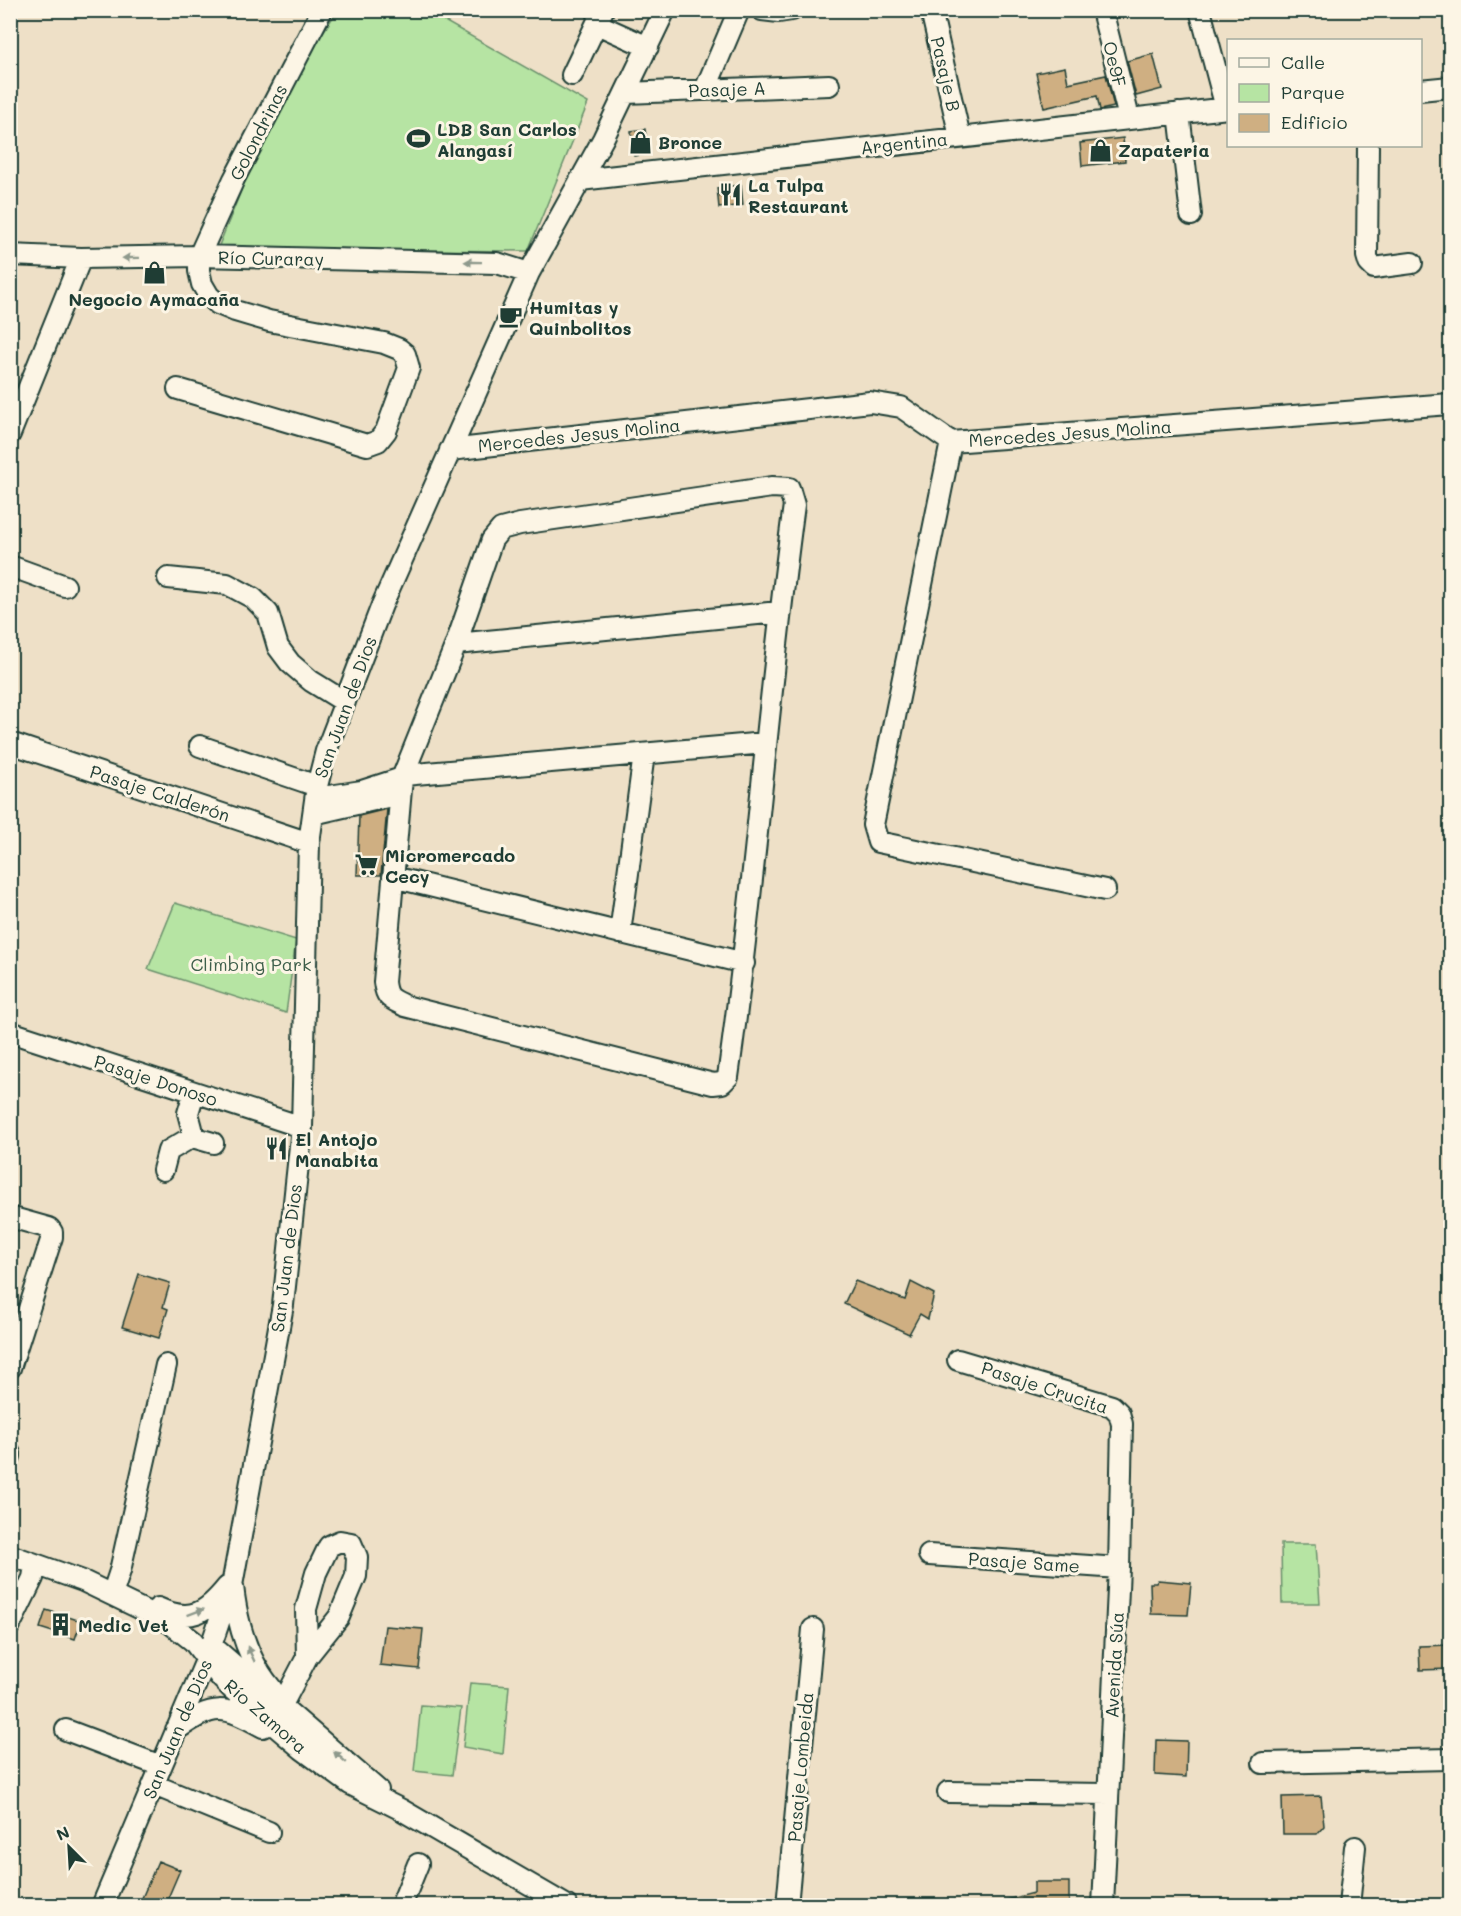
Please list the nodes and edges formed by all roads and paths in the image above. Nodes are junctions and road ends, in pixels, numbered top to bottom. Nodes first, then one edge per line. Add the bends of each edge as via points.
1 (322, 10) edge
2 (665, 10) edge
3 (739, 10) edge
4 (762, 10) edge
5 (792, 10) edge
6 (931, 10) edge
7 (1102, 10) edge
8 (1200, 10) edge
9 (600, 17) edge
10 (648, 47) junction
11 (572, 75) dead end
12 (829, 85) dead end
13 (1450, 87) edge
14 (705, 90) junction
15 (1422, 90) edge
16 (626, 93) junction
17 (1227, 108) edge
18 (1179, 113) junction
19 (1129, 118) junction
20 (960, 137) junction
21 (1368, 147) edge
22 (580, 180) junction
23 (1191, 215) dead end
24 (10, 255) edge
25 (199, 256) junction
26 (81, 258) junction
27 (1412, 263) dead end
28 (529, 273) junction
29 (178, 389) dead end
30 (1450, 404) edge
31 (10, 434) edge
32 (951, 442) junction
33 (450, 450) junction
34 (10, 566) edge
35 (168, 578) dead end
36 (66, 586) dead end
37 (779, 612) junction
38 (456, 644) junction
39 (345, 702) junction
40 (10, 743) edge
41 (765, 743) junction
42 (200, 746) dead end
43 (644, 754) junction
44 (402, 782) junction
45 (315, 799) junction
46 (309, 843) junction
47 (393, 877) junction
48 (1105, 890) dead end
49 (620, 933) junction
50 (744, 963) junction
51 (10, 1032) edge
52 (194, 1093) junction
53 (302, 1126) junction
54 (192, 1137) junction
55 (213, 1143) dead end
56 (163, 1170) dead end
57 (10, 1217) edge
58 (958, 1360) dead end
59 (166, 1365) dead end
60 (10, 1368) edge
61 (1122, 1424) joint
62 (10, 1555) edge
63 (929, 1555) dead end
64 (35, 1565) junction
65 (1119, 1568) junction
66 (233, 1580) junction
67 (83, 1581) junction
68 (114, 1588) junction
69 (170, 1623) junction
70 (10, 1625) edge
71 (813, 1629) dead end
72 (209, 1652) junction
73 (308, 1657) junction
74 (196, 1685) junction
75 (284, 1703) junction
76 (297, 1719) junction
77 (66, 1730) dead end
78 (176, 1730) junction
79 (302, 1749) junction
80 (1450, 1759) edge
81 (1263, 1763) dead end
82 (161, 1766) junction
83 (154, 1785) junction
84 (948, 1792) dead end
85 (1108, 1794) junction
86 (400, 1809) junction
87 (269, 1832) dead end
88 (1355, 1847) dead end
89 (418, 1864) dead end
90 (102, 1905) edge
91 (401, 1905) edge
92 (567, 1905) edge
93 (786, 1905) edge
94 (1103, 1905) edge
95 (1349, 1905) edge

1 - 25 street, Golondrinas via 234,179
2 - 10 street, San Juan de Dios
3 - 14 street
4 - 5 street
6 - 20 street, Pasaje B
7 - 19 street, Oe9F
8 - 17 street
9 - 10 street
9 - 11 street
10 - 16 street, San Juan de Dios
12 - 14 street, Pasaje A
13 - 15 street
14 - 16 street, Pasaje A
16 - 22 street, San Juan de Dios
17 - 18 street, Argentina
18 - 19 street, Argentina
18 - 23 street
19 - 20 street, Argentina
20 - 22 street, Argentina
21 - 27 street via 1369,263 1374,268
22 - 28 street, San Juan de Dios
24 - 26 street, Río Curaray
25 -> 26 street, Río Curaray
28 -> 25 street, Río Curaray via 497,263
25 - 29 street via 202,284 218,304 269,321 384,343 405,354 409,368 386,431 367,446
26 - 31 street
28 - 33 street, San Juan de Dios
30 - 32 street, Mercedes Jesus Molina
32 - 33 street, Mercedes Jesus Molina via 901,406 870,402
32 - 48 street via 873,825 878,842
33 - 39 street, San Juan de Dios via 382,604
34 - 36 street
35 - 39 street via 227,584 253,598 268,613 278,647 290,663 310,681
37 - 38 street
37 - 38 street via 794,505 789,488 772,487 501,529 492,540
37 - 41 street
38 - 44 street
39 - 45 street, San Juan de Dios via 326,751
40 - 46 street, Pasaje Calderón
41 - 43 street
41 - 50 street
42 - 45 street
43 - 44 street
43 - 49 street
44 - 45 street
44 - 47 street
45 - 46 street, San Juan de Dios
46 - 53 street, San Juan de Dios
47 - 49 street
47 - 50 street via 384,982 390,999 713,1084 728,1077
49 - 50 street
51 - 52 street, Pasaje Donoso
52 - 53 street, Pasaje Donoso
52 - 54 street via 188,1113
53 - 66 street, San Juan de Dios via 283,1305
54 - 55 street
54 - 56 street via 168,1151
57 - 60 street via 49,1228 52,1237
58 - 61 street, Pasaje Crucita via 1112,1406
59 - 68 street
61 - 65 street, Avenida Súa
62 - 64 street, Río Zamora
63 - 65 street, Pasaje Same
64 - 67 street, Río Zamora
64 - 70 street via 33,1578
65 - 85 street, Avenida Súa
68 -> 66 street via 184,1616 214,1604
66 - 72 street, San Juan de Dios
75 -> 66 street via 267,1683 242,1635
67 - 68 street via 96,1580
67 - 69 street, Río Zamora
69 - 72 street, Río Zamora
69 - 74 street via 191,1654
71 - 93 street, Pasaje Lombeida
72 - 74 street, San Juan de Dios
72 - 76 street, Río Zamora
72 - 79 street, Río Zamora via 221,1678
73 - 73 street via 339,1617 356,1576 357,1557 351,1543 340,1541 329,1546 316,1573 306,1609
73 - 75 street
74 - 78 street, San Juan de Dios
75 - 76 street
86 -> 76 street, Río Zamora
77 - 82 street
78 - 79 street via 201,1713 218,1709 235,1712
78 - 82 street, San Juan de Dios
79 - 86 street, Río Zamora via 350,1784
80 - 81 street
82 - 83 street, San Juan de Dios
83 - 87 street
83 - 90 street, San Juan de Dios
84 - 85 street
85 - 94 street, Avenida Súa
86 - 92 street, Río Zamora
88 - 95 street
89 - 91 street

